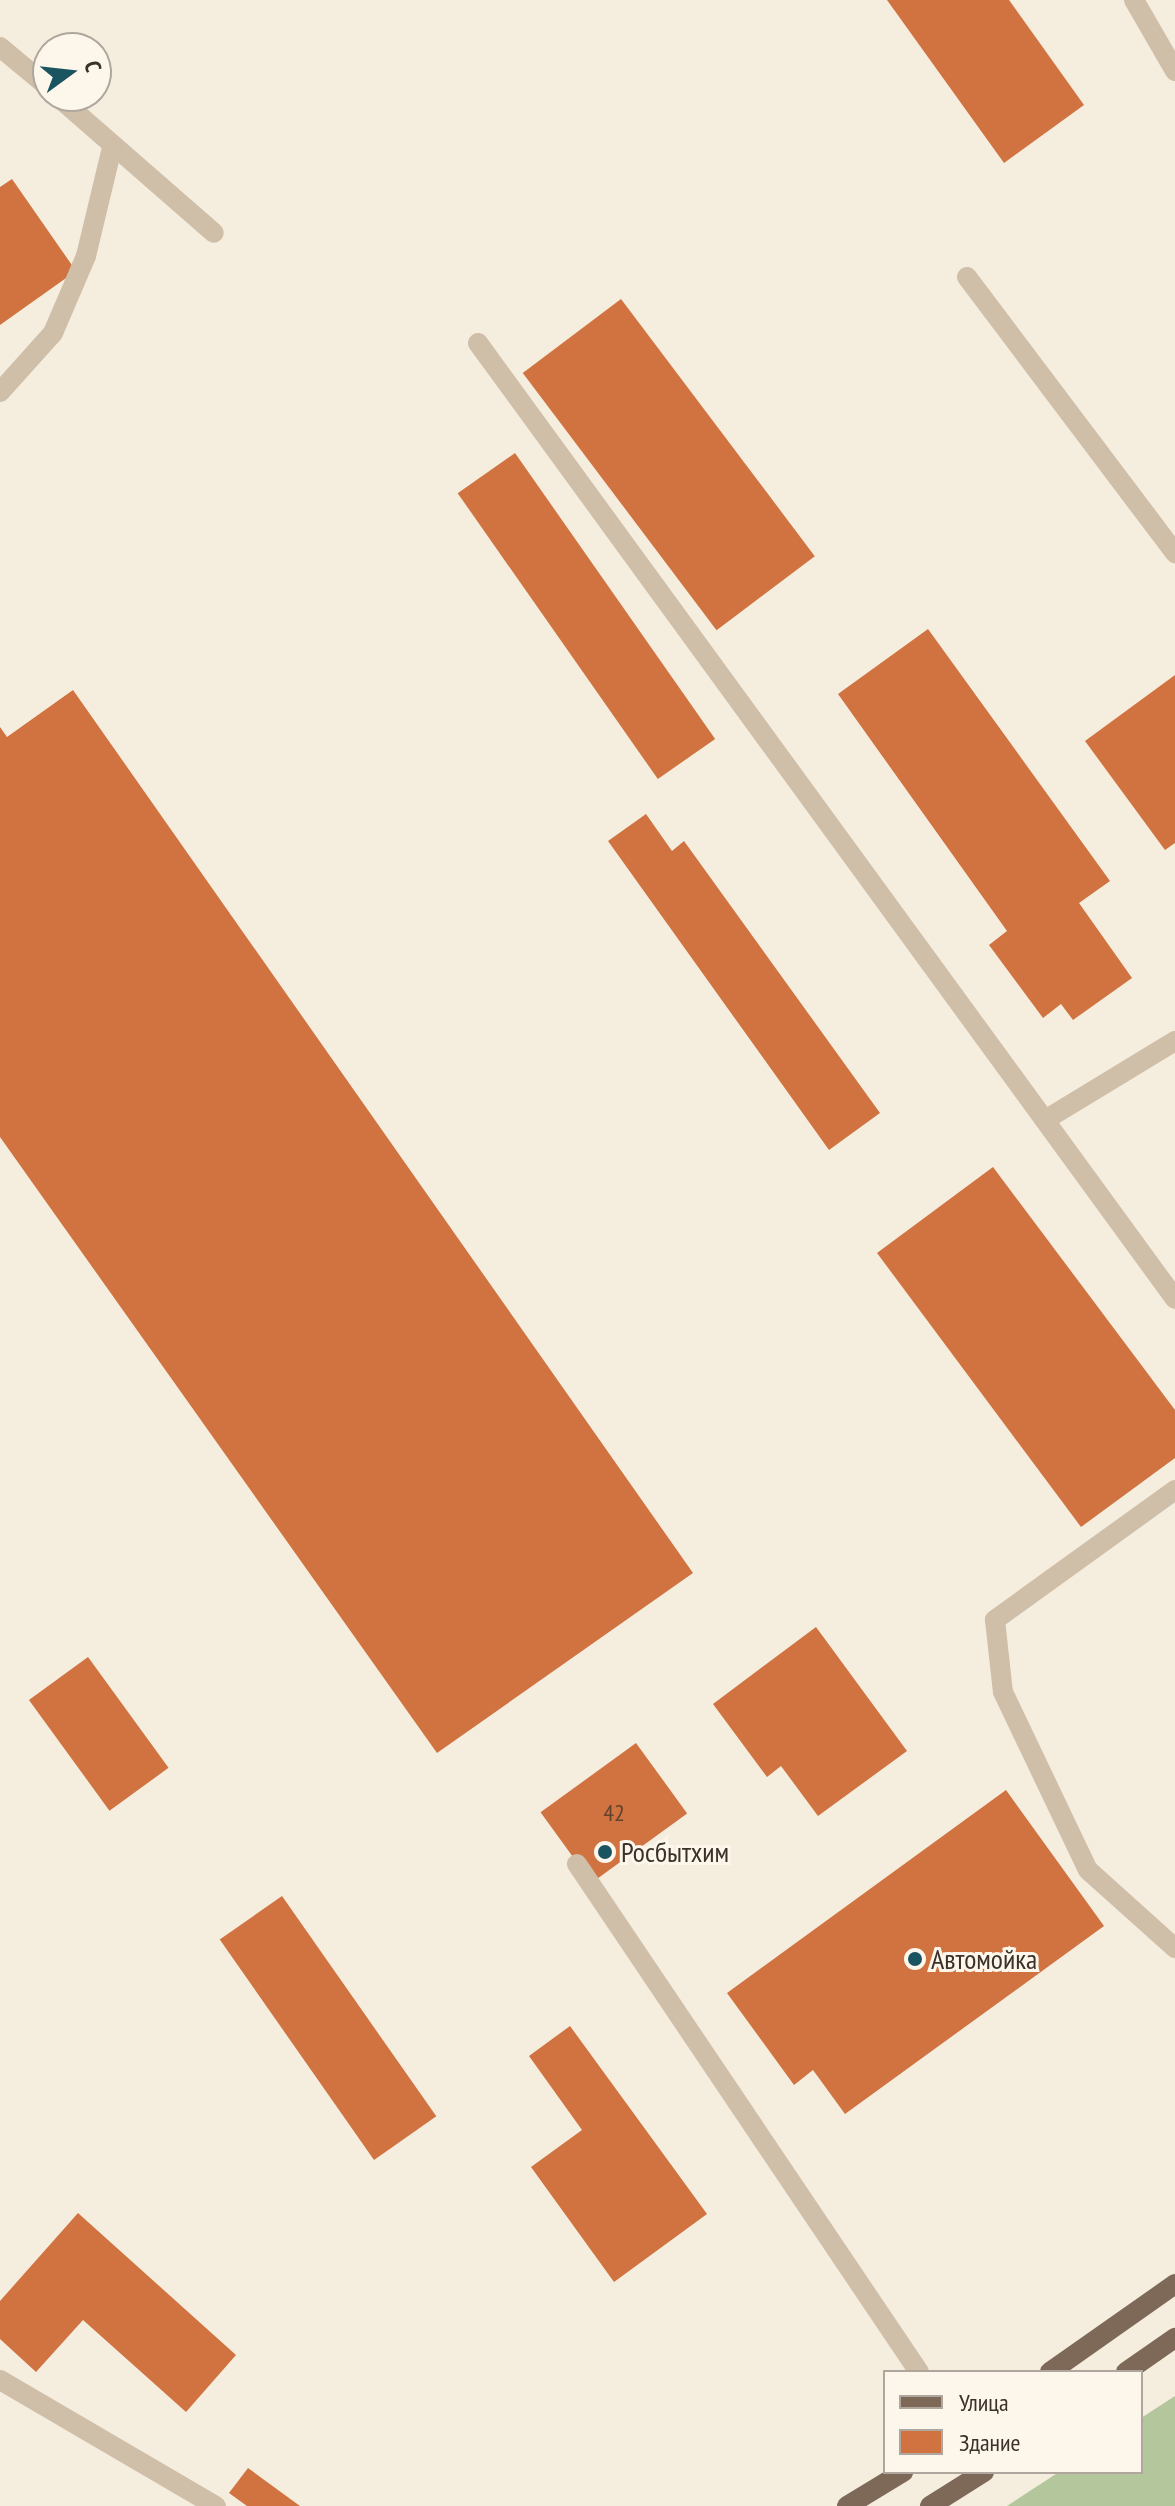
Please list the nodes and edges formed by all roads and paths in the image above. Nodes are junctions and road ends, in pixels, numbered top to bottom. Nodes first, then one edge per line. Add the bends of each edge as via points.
1 (1134, 0) edge
2 (0, 47) edge
3 (1175, 71) edge
4 (32, 74) edge
5 (74, 112) edge
6 (112, 148) junction
7 (214, 233) dead end
8 (967, 277) dead end
9 (478, 343) dead end
10 (0, 392) edge
11 (1175, 553) edge
12 (1175, 1041) edge
13 (1045, 1120) junction
14 (1175, 1299) edge
15 (1175, 1490) edge
16 (577, 1864) dead end
17 (1175, 1948) edge
18 (1175, 2284) edge
19 (1175, 2338) edge
20 (918, 2370) edge
21 (1053, 2370) edge
22 (1129, 2370) edge
23 (0, 2380) edge
24 (900, 2474) edge
25 (981, 2474) edge
26 (216, 2506) edge
27 (847, 2506) edge
28 (930, 2506) edge

1 - 3 street
2 - 4 street
5 - 6 street
6 - 7 street
6 - 10 street via 86,256 53,333
8 - 11 street
9 - 13 street
12 - 13 street
13 - 14 street
15 - 17 street via 995,1620 1003,1692 1088,1870
16 - 20 street
18 - 21 main road
19 - 22 main road
23 - 26 street
24 - 27 main road
25 - 28 main road

